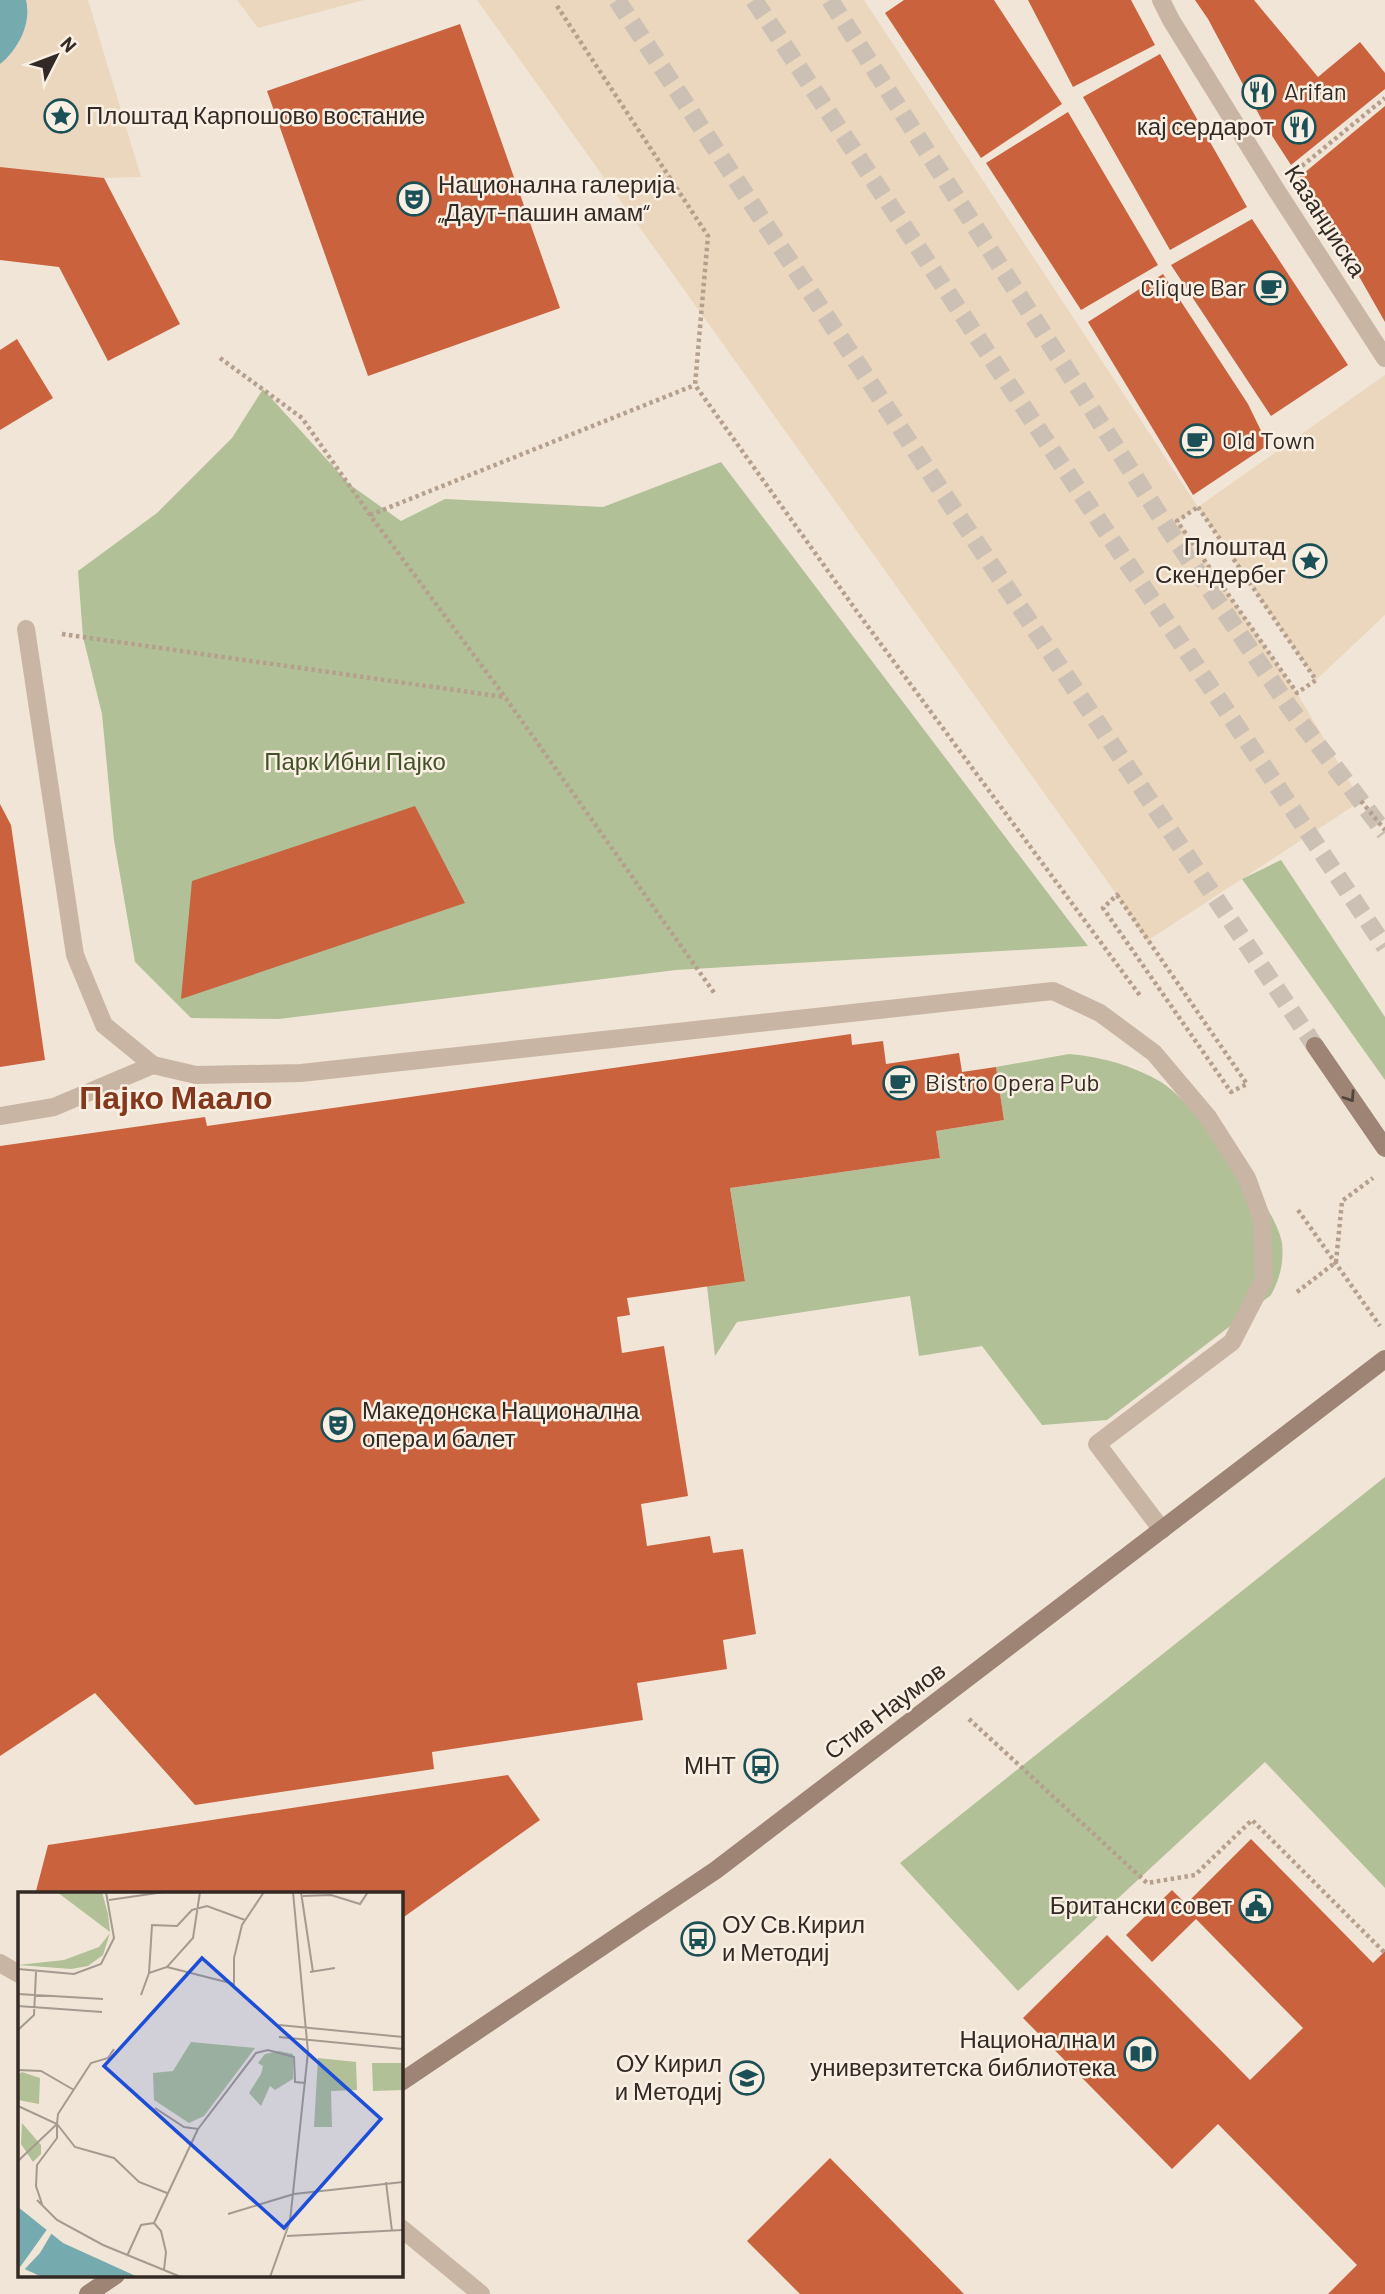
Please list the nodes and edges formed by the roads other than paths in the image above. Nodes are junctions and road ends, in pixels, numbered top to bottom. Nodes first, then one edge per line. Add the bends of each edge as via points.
1 (1161, 0) edge
2 (1385, 358) edge
3 (26, 629) road end
4 (1315, 1046) tunnel mouth
5 (153, 1065) junction
6 (0, 1116) edge
7 (1385, 1148) edge
8 (1385, 1359) edge
9 (1162, 1530) junction
10 (0, 1963) edge
11 (18, 1974) edge
12 (402, 2081) edge
13 (402, 2229) edge
14 (115, 2276) edge
15 (88, 2294) edge
16 (481, 2294) edge

1 - 2 street, Казанџиска
3 - 5 street via 75,955 104,1025
4 -> 7 street
5 - 6 street via 54,1107
5 - 9 street via 197,1075 301,1073 1053,991 1100,1013 1154,1053 1208,1117 1247,1178 1262,1219 1264,1280 1232,1342 1097,1444
8 - 9 street, Стив Наумов
9 - 12 street, Стив Наумов via 716,1870
10 - 11 street
13 - 16 street
14 - 15 street

